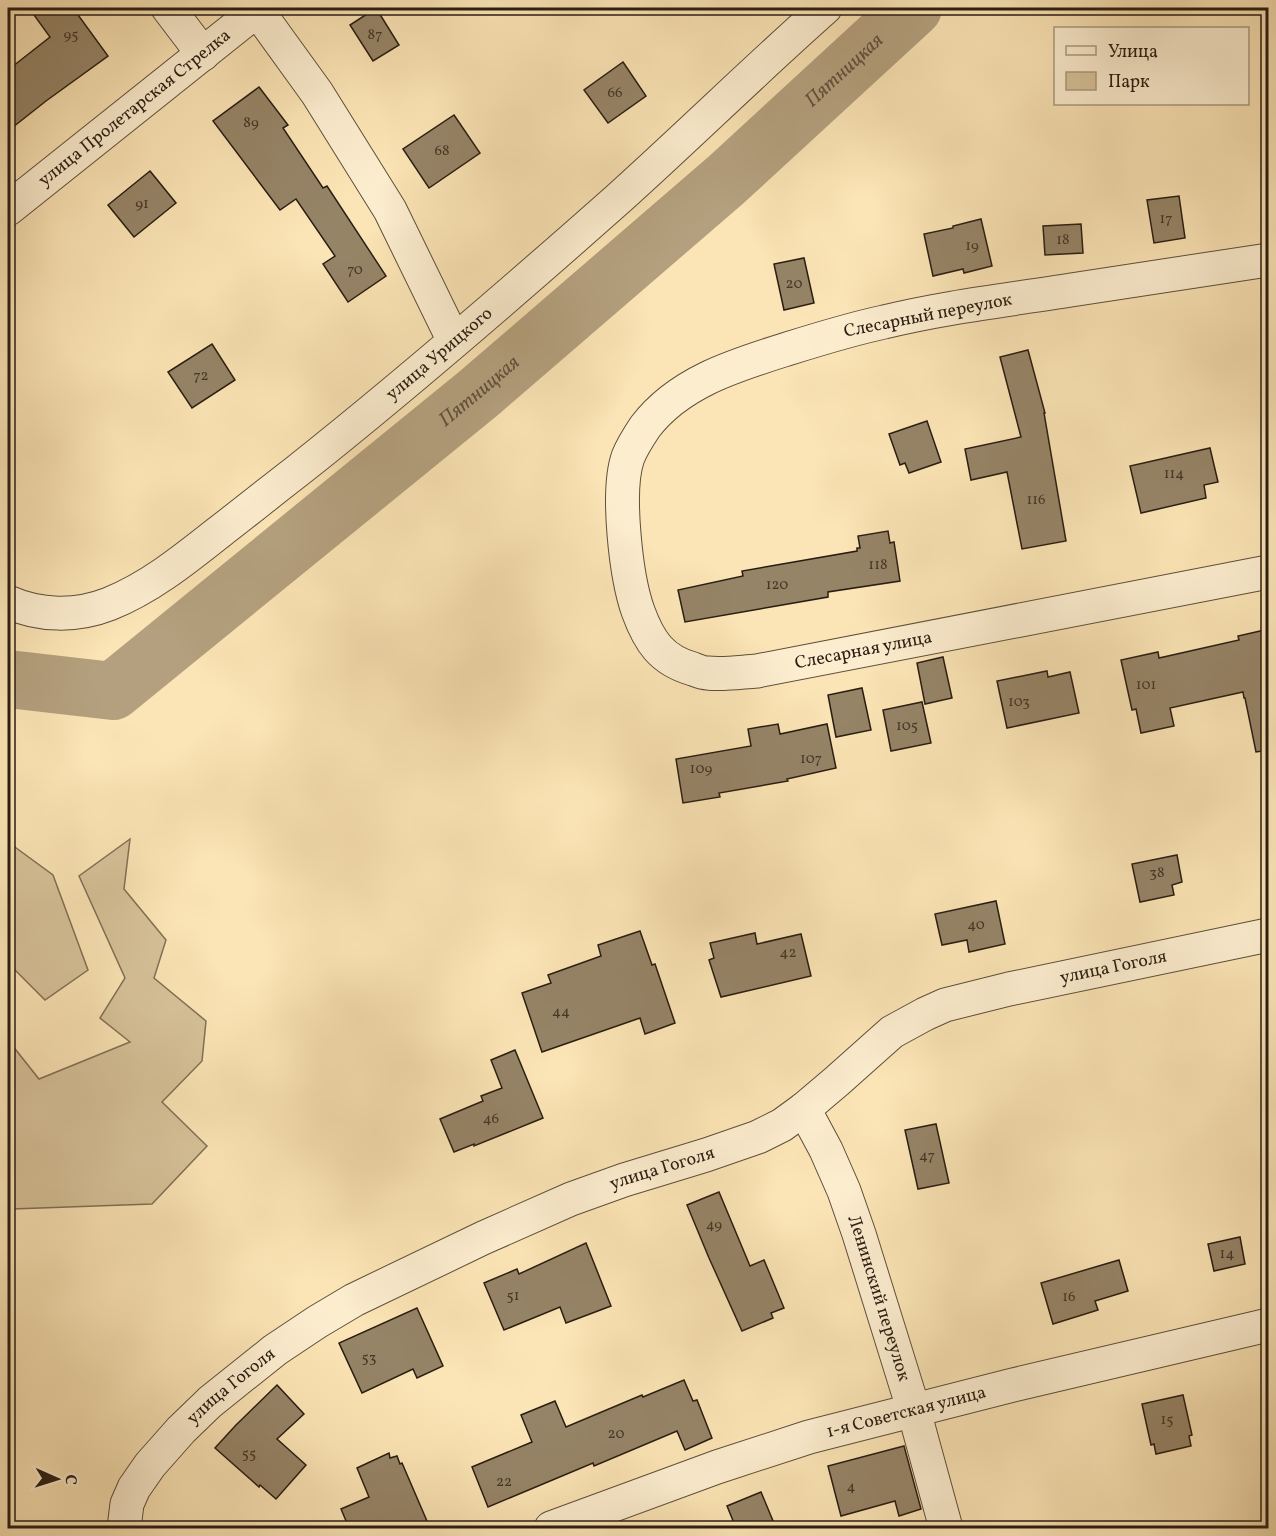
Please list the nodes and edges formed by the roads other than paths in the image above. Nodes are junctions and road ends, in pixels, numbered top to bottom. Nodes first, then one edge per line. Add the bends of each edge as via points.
1 (168, 8) edge
2 (825, 8) edge
3 (259, 9) edge
4 (203, 54) junction
5 (8, 209) edge
6 (1269, 260) edge
7 (454, 341) junction
8 (628, 458) joint
9 (1269, 572) edge
10 (8, 602) edge
11 (1269, 935) edge
12 (804, 1109) junction
13 (1269, 1324) edge
14 (914, 1411) junction
15 (124, 1524) edge
16 (551, 1528) edge
17 (946, 1528) edge

1 - 4 street
2 - 7 street, улица Урицкого via 619,198
3 - 4 street, улица Пролетарская Стрелка
3 - 7 street via 390,210
4 - 5 street, улица Пролетарская Стрелка
6 - 8 street, Слесарный переулок via 944,309 803,344 729,369 673,399 644,428
7 - 10 street, улица Урицкого via 191,555 135,592 107,605 60,614 24,609
8 - 9 street, Слесарная улица via 623,513 637,608 648,636 664,656 705,673 757,671
11 - 12 street, улица Гоголя via 945,1005 892,1032
12 - 14 street, Ленинский переулок via 844,1191
12 - 15 street, улица Гоголя via 758,1137 571,1199 354,1300 317,1322 243,1374 182,1430 134,1488
13 - 14 street, 1-я Советская улица
14 - 16 street, 1-я Советская улица via 810,1437
14 - 17 street, Ленинский переулок

